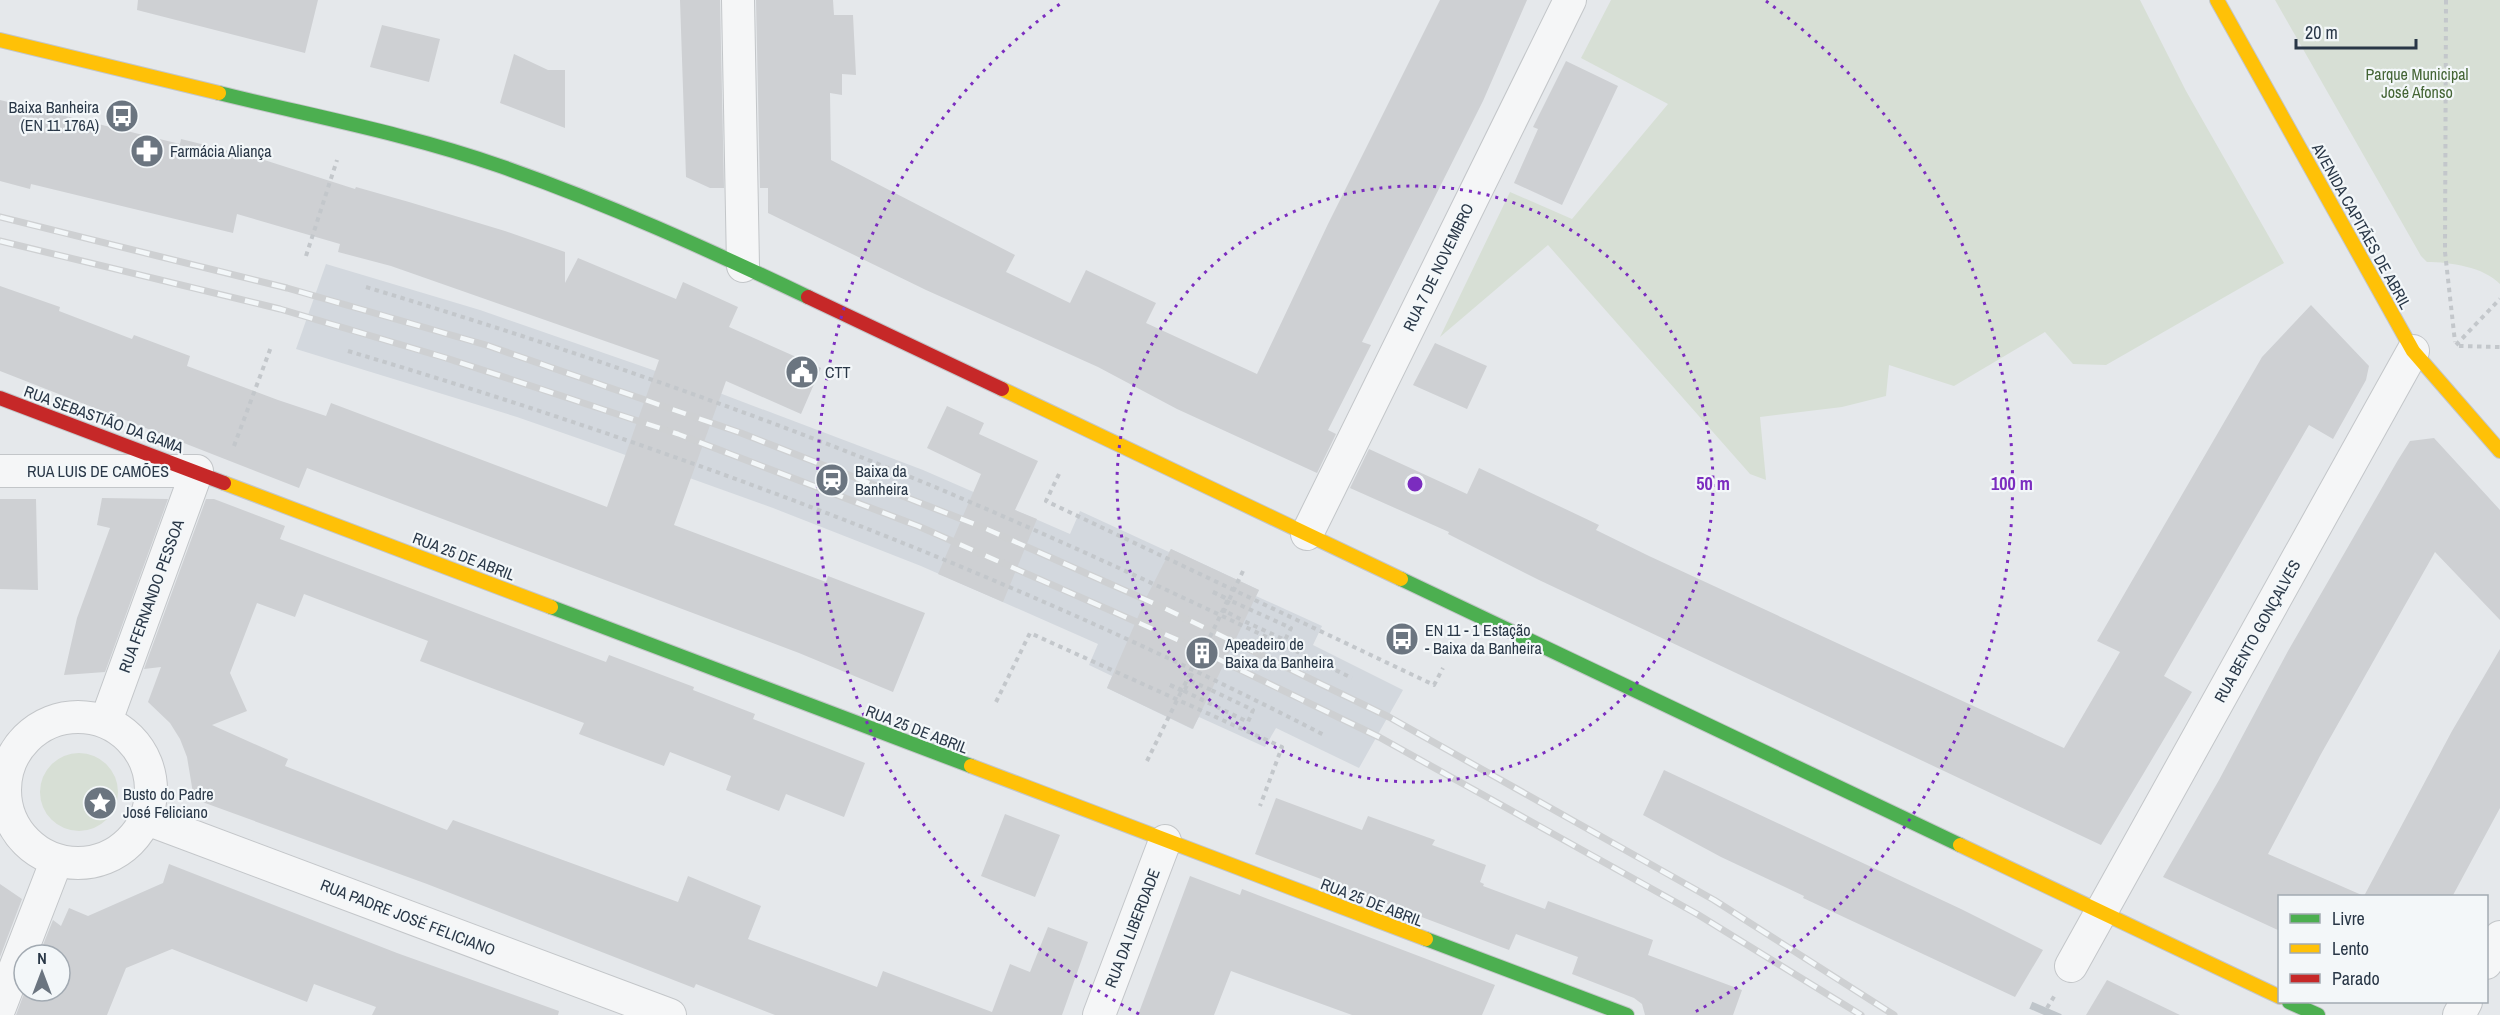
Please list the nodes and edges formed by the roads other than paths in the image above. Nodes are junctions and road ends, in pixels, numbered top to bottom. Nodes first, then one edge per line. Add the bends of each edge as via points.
1 (738, 0) edge
2 (1570, 0) edge
3 (2217, 0) edge
4 (0, 40) edge
5 (743, 266) junction
6 (2413, 351) junction
7 (0, 398) edge
8 (2500, 451) edge
9 (0, 471) edge
10 (197, 471) junction
11 (1307, 534) junction
12 (106, 721) junction
13 (2, 790) edge
14 (147, 819) junction
15 (1165, 841) junction
16 (56, 862) junction
17 (2101, 912) junction
18 (2500, 937) edge
19 (2488, 961) edge
20 (2071, 966) dead end
21 (2278, 996) edge
22 (2291, 1003) edge
23 (0, 1007) edge
24 (670, 1015) edge
25 (1100, 1015) edge
26 (1627, 1015) edge
27 (2318, 1015) edge

1 - 5 street
2 - 11 street, RUA 7 DE NOVEMBRO
3 - 6 main road, AVENIDA CAPITÃES DE ABRIL
4 - 5 main road via 416,141 498,165 622,211
5 - 11 main road
6 - 8 main road, AVENIDA CAPITÃES DE ABRIL
6 - 17 street, RUA BENTO GONÇALVES
7 - 10 main road, RUA SEBASTIÃO DA GAMA
9 - 10 street, RUA LUIS DE CAMÕES
10 - 12 street, RUA FERNANDO PESSOA
10 - 15 main road, RUA 25 DE ABRIL
11 - 17 main road
12 - 13 street via 58,719 37,729 19,745
12 - 14 street via 126,733 141,751 150,773 152,796
13 - 16 street via 17,832 33,849
14 - 16 street via 135,838 117,853 97,862
14 - 24 street, RUA PADRE JOSÉ FELICIANO
15 - 25 street, RUA DA LIBERDADE
15 - 26 main road, RUA 25 DE ABRIL
16 - 23 street
17 - 20 street, RUA BENTO GONÇALVES
17 - 21 main road
18 - 19 street
22 - 27 main road

